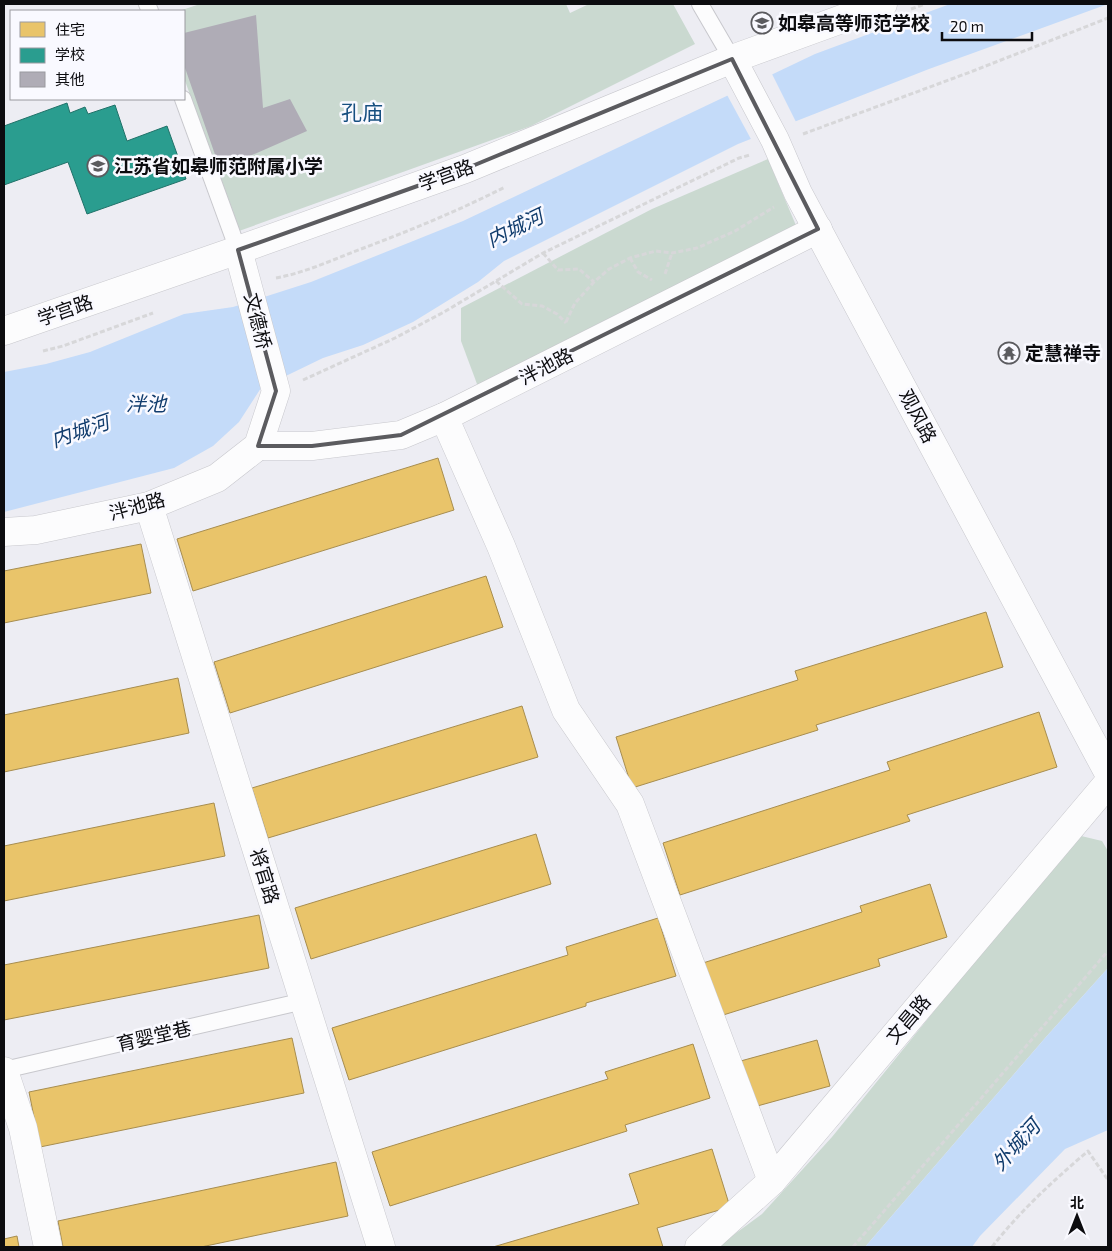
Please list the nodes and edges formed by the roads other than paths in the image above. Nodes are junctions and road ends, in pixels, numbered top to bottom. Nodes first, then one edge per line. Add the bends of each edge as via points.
1 (700, 4) edge
2 (883, 4) edge
3 (737, 69) junction
4 (183, 100) edge
5 (818, 229) junction
6 (238, 250) junction
7 (4, 331) edge
8 (444, 417) junction
9 (258, 446) junction
10 (149, 506) junction
11 (4, 532) edge
12 (1108, 772) edge
13 (1108, 783) edge
14 (304, 1002) junction
15 (4, 1070) edge
16 (772, 1181) junction
17 (48, 1247) edge
18 (380, 1247) edge
19 (699, 1247) edge

1 - 3 lane
2 - 3 street, 学宫路
3 - 5 street, 观风路
3 - 6 street, 学宫路
4 - 6 lane
5 - 8 street, 泮池路
5 - 12 street, 观风路
6 - 7 street, 学宫路
6 - 9 street, 文德桥 via 252,295 274,400
8 - 9 street, 泮池路 via 401,436 312,446
8 - 16 street via 501,546 566,710 630,804
9 - 10 street, 泮池路 via 217,478
10 - 11 street, 泮池路 via 36,530
10 - 14 street, 将官路
13 - 16 street, 文昌路
14 - 15 lane, 育婴堂巷
14 - 18 street, 将官路
15 - 17 street via 23,1128
16 - 19 street, 文昌路

